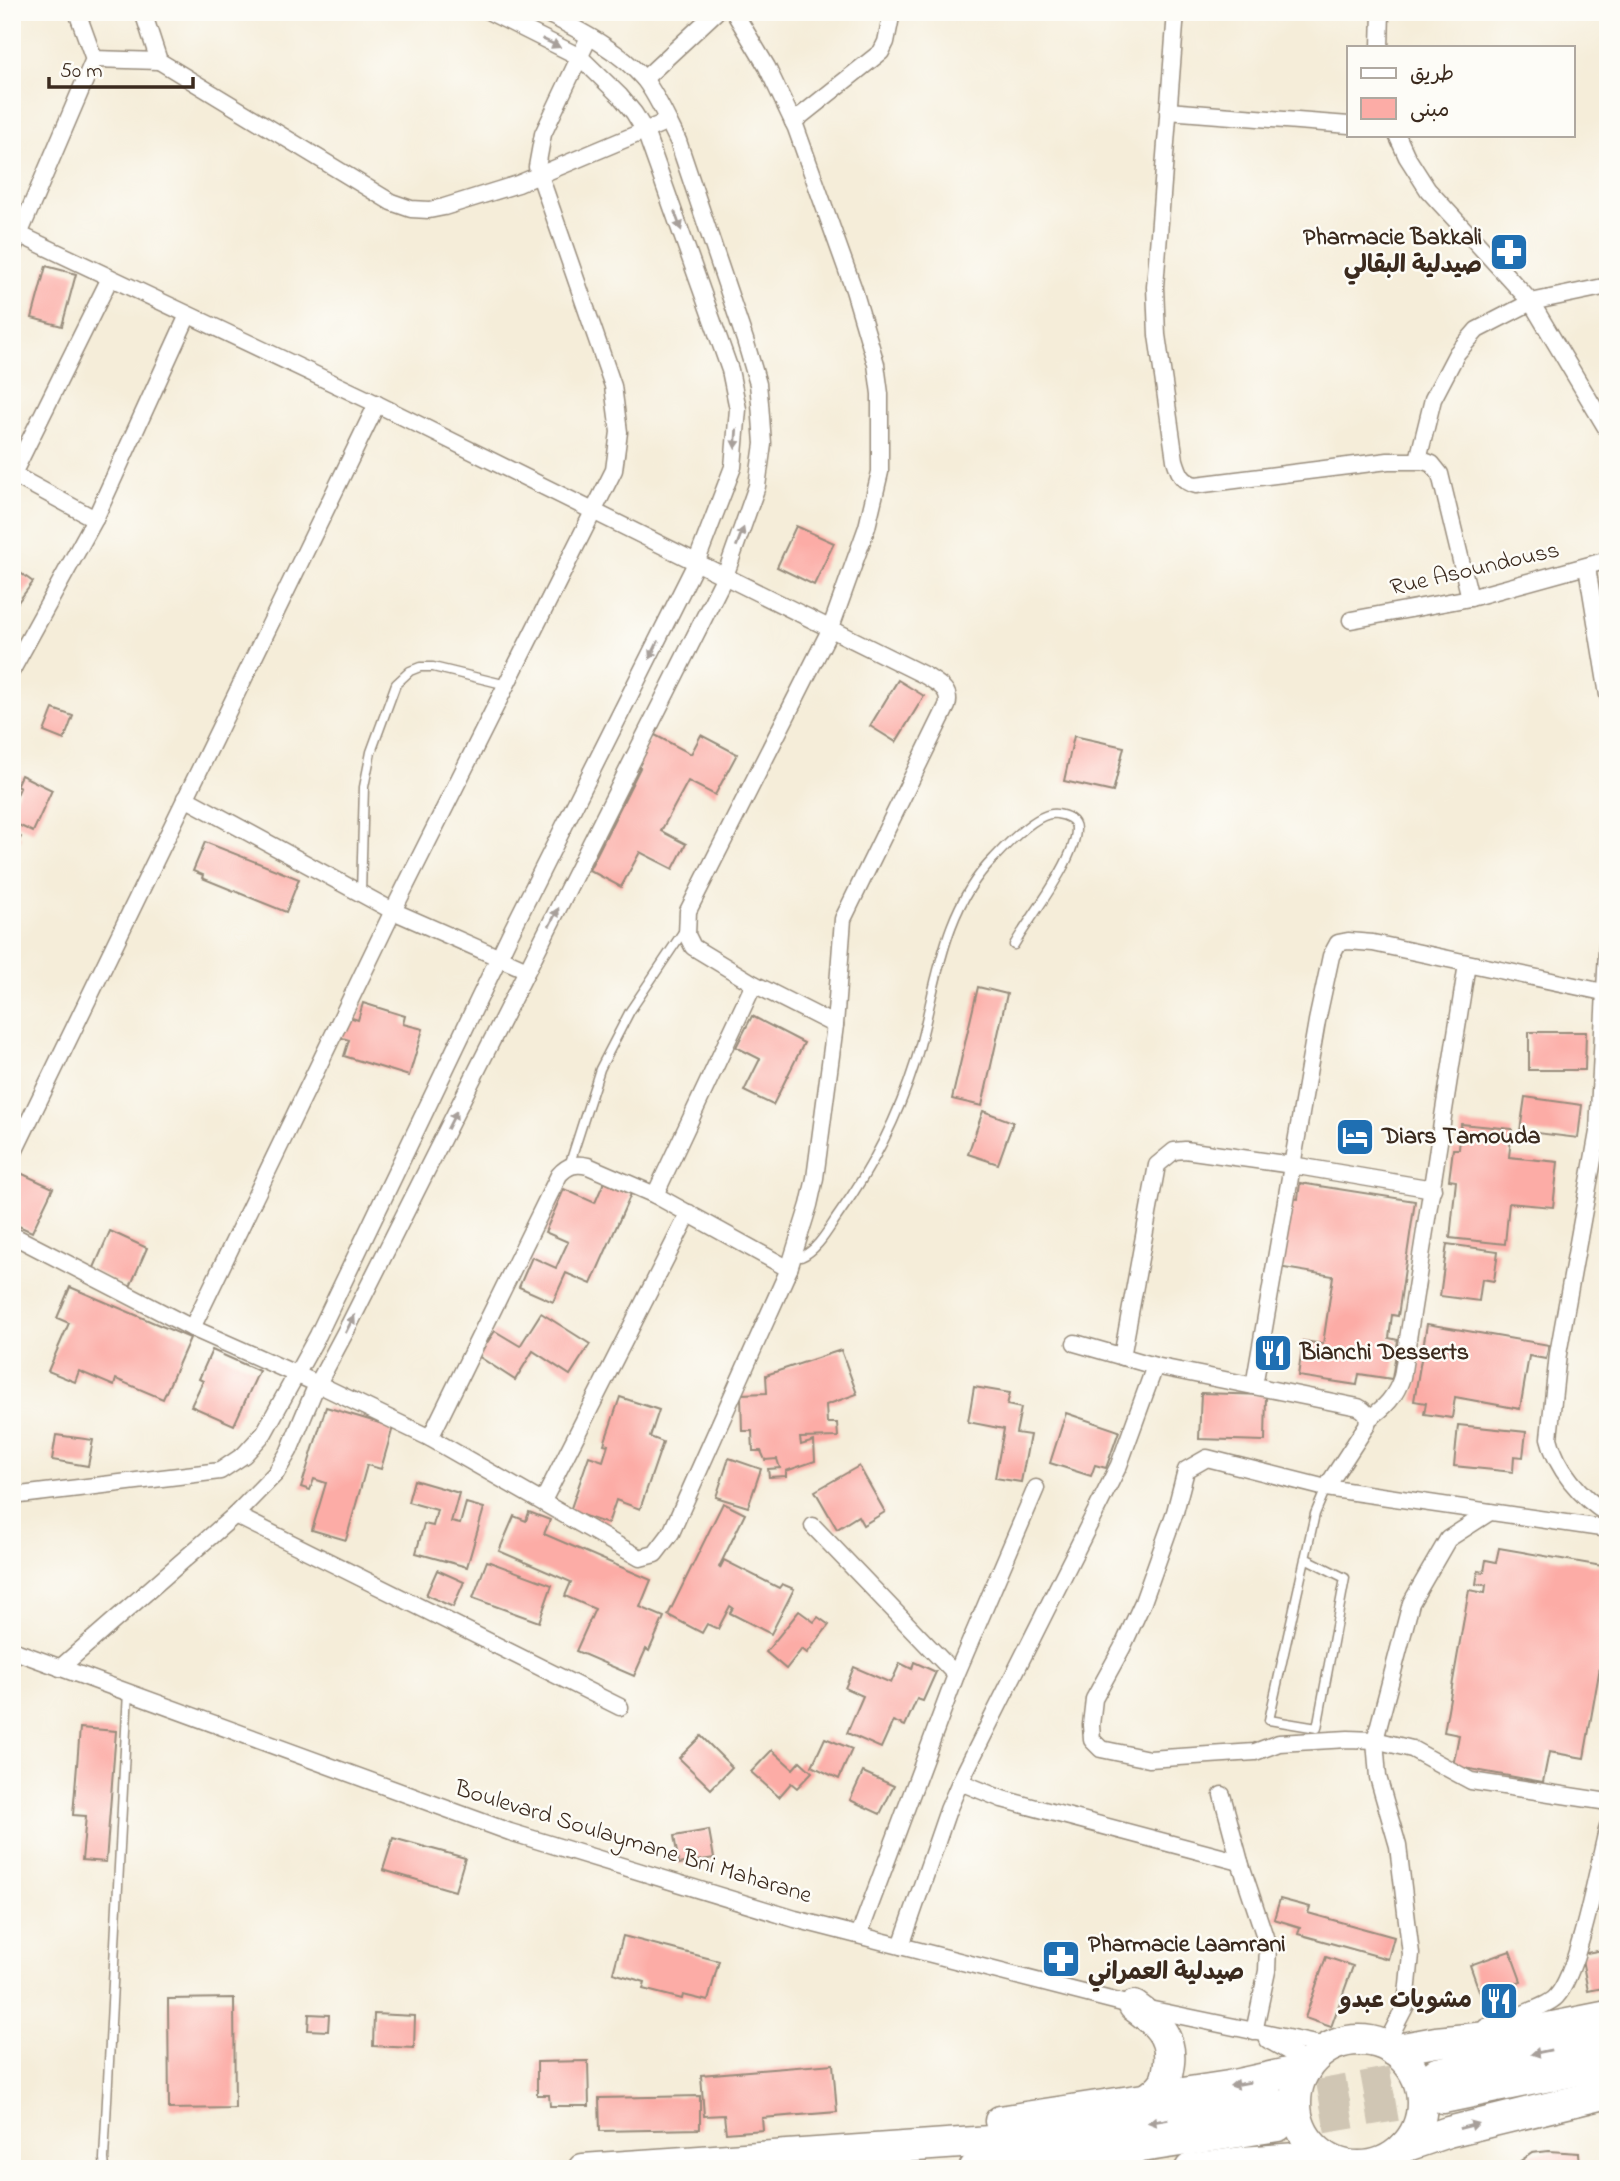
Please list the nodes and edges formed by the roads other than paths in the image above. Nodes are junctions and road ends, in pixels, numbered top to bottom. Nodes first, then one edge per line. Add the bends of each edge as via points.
1 (77, 12) edge
2 (143, 12) edge
3 (490, 12) edge
4 (544, 12) edge
5 (716, 12) edge
6 (734, 12) edge
7 (892, 12) edge
8 (1176, 12) edge
9 (1381, 12) edge
10 (589, 37) junction
11 (1380, 46) edge
12 (580, 57) junction
13 (94, 59) junction
14 (159, 61) junction
15 (644, 79) junction
16 (1168, 111) junction
17 (668, 121) junction
18 (793, 122) junction
19 (1347, 125) edge
20 (645, 131) junction
21 (1398, 136) edge
22 (539, 176) junction
23 (16, 233) edge
24 (12, 251) edge
25 (110, 278) junction
26 (1608, 286) edge
27 (1531, 302) junction
28 (188, 315) junction
29 (377, 404) junction
30 (1608, 432) edge
31 (1418, 460) junction
32 (12, 475) edge
33 (594, 514) junction
34 (95, 519) junction
35 (1608, 559) edge
36 (696, 563) junction
37 (1587, 567) junction
38 (725, 576) junction
39 (1470, 598) junction
40 (1351, 620) dead end
41 (830, 630) junction
42 (12, 670) edge
43 (508, 685) junction
44 (1608, 695) edge
45 (185, 798) junction
46 (361, 893) junction
47 (393, 911) junction
48 (686, 928) junction
49 (1608, 931) edge
50 (1014, 945) dead end
51 (499, 957) junction
52 (1467, 964) junction
53 (527, 971) junction
54 (754, 984) junction
55 (1606, 993) edge
56 (835, 1025) junction
57 (12, 1156) edge
58 (1292, 1165) junction
59 (569, 1166) junction
60 (1433, 1189) junction
61 (655, 1195) junction
62 (689, 1213) junction
63 (12, 1235) edge
64 (792, 1262) junction
65 (192, 1328) junction
66 (1075, 1343) dead end
67 (1122, 1357) junction
68 (1155, 1366) junction
69 (295, 1375) junction
70 (318, 1384) junction
71 (1254, 1386) junction
72 (1368, 1419) junction
73 (430, 1438) junction
74 (1036, 1488) dead end
75 (1326, 1488) junction
76 (12, 1496) edge
77 (543, 1501) junction
78 (1490, 1512) junction
79 (1608, 1514) edge
80 (236, 1515) junction
81 (813, 1526) dead end
82 (1608, 1529) edge
83 (1305, 1558) junction
84 (12, 1650) edge
85 (60, 1668) junction
86 (956, 1675) junction
87 (128, 1690) junction
88 (620, 1707) dead end
89 (1375, 1740) junction
90 (960, 1782) junction
91 (1222, 1795) dead end
92 (1608, 1802) edge
93 (1608, 1826) edge
94 (1240, 1862) junction
95 (859, 1935) junction
96 (901, 1946) junction
97 (1134, 2006) junction
98 (1608, 2016) edge
99 (1254, 2032) junction
100 (1608, 2038) edge
101 (1436, 2042) junction
102 (1389, 2048) junction
103 (1316, 2060) junction
104 (1608, 2064) edge
105 (1608, 2093) edge
106 (1147, 2099) junction
107 (1396, 2157) edge
108 (741, 2158) junction
109 (1332, 2162) edge
110 (105, 2169) edge
111 (583, 2169) edge
112 (974, 2169) edge
113 (1191, 2169) edge

1 - 13 street
2 - 14 street
3 -> 12 street
4 - 10 street
5 - 15 street
6 - 18 street
7 - 18 street via 881,52
8 - 16 street
9 - 11 street
10 - 12 street
10 - 15 street
12 - 20 street via 620,96
12 - 22 street via 543,134
13 - 14 street
13 - 23 street
14 - 22 street via 399,206 429,210
15 - 17 street
16 - 19 street
16 - 31 street via 1155,287 1157,335 1181,476 1196,485 1360,463
17 - 20 street
38 -> 17 street via 757,486 763,444 759,394 745,340
18 - 41 street via 854,290 880,394 880,472 867,527
20 - 22 street
20 -> 36 street via 717,330 738,410 730,478
21 - 27 street via 1428,190
22 - 33 street via 616,400 617,459
23 - 24 street
23 - 25 street
25 - 28 street
25 - 32 street
26 - 27 street
27 - 30 street
27 - 31 street via 1477,330 1457,353 1433,399
28 - 29 street
28 - 34 street
29 - 33 street
29 - 45 street
31 - 39 street via 1440,474
32 - 34 street
33 - 36 street
33 - 43 street
34 - 42 street
35 - 37 street, Rue Asoundouss
36 - 38 street
36 -> 51 street
37 - 39 street, Rue Asoundouss
37 - 44 street
38 - 41 street
53 -> 38 street
39 - 40 street, Rue Asoundouss
41 - 48 street via 688,911
41 - 56 street via 926,676 949,697 843,919
43 - 46 lane via 433,667 410,671 396,684 371,752 364,787
43 - 47 street
45 - 46 street
45 - 57 street
46 - 47 street
47 - 51 street
47 - 65 street
48 - 54 street via 693,947
48 - 59 lane via 629,1011 600,1069
49 - 55 street
50 - 64 lane via 1065,862 1076,828 1066,816 1051,813 1009,842 980,872 962,900 891,1130 814,1249
51 - 53 street
51 - 69 street
52 - 55 street
52 - 58 street via 1373,943 1348,941 1334,948
52 - 60 street
70 -> 53 street
54 - 56 street
54 - 61 street
55 - 79 street via 1598,1132 1550,1422 1552,1450 1565,1472
56 - 64 street via 815,1178
58 - 60 street
58 - 67 street via 1185,1150 1161,1160
58 - 71 street
59 - 61 street via 587,1166
59 - 73 street via 559,1175
60 - 72 street via 1402,1377 1394,1396
61 - 62 street
62 - 64 street
62 - 77 street
63 - 65 street
64 - 77 street via 671,1533 655,1554 640,1558
65 - 69 street
66 - 67 street
67 - 68 street
68 - 71 street
68 - 90 street via 1119,1465
69 - 70 street
69 - 76 street via 256,1444 220,1471
70 - 73 street
70 - 80 street via 285,1461
71 - 72 street via 1358,1407
72 - 75 street
73 - 77 street
74 - 86 street
75 - 78 street
75 - 83 lane
75 - 89 street via 1207,1458 1186,1470 1143,1602 1094,1699 1092,1740 1101,1749 1149,1759 1255,1752 1279,1743
78 - 82 street
78 - 89 street via 1448,1539 1411,1603
80 - 85 street
80 - 88 street
81 - 86 street
83 - 83 lane via 1345,1578 1317,1728 1269,1720
84 - 85 street, Boulevard Soulaymane Bni Maharane
85 - 87 street, Boulevard Soulaymane Bni Maharane
86 - 95 street
87 - 95 street, Boulevard Soulaymane Bni Maharane via 510,1832
87 - 110 lane
89 - 92 street via 1412,1749 1471,1781
89 - 102 street via 1378,1777 1398,1846 1411,1954 1406,2005
90 - 94 street via 1002,1799
90 - 96 street
91 - 94 street
93 - 101 street via 1579,1944 1556,1999 1508,2020
94 - 99 street via 1268,1945
95 - 96 street, Boulevard Soulaymane Bni Maharane
96 - 97 street, Boulevard Soulaymane Bni Maharane
97 - 99 street, Boulevard Soulaymane Bni Maharane
97 - 106 highway via 1163,2031 1170,2058 1165,2083
98 - 101 highway via 1518,2034
99 - 103 street, Boulevard Soulaymane Bni Maharane
99 - 103 street, Boulevard Soulaymane Bni Maharane
100 -> 104 highway via 1440,2085
101 - 102 highway
102 - 103 highway via 1348,2041
102 - 107 highway via 1414,2073 1421,2092 1422,2112 1416,2131
103 -> 106 highway via 1268,2079
103 - 109 highway via 1298,2087 1296,2106 1310,2143
107 -> 105 highway via 1448,2132
106 - 108 highway
107 - 109 highway via 1357,2166
108 - 111 highway
112 -> 108 highway via 1109,2152 1276,2114 1019,2139
109 - 113 highway via 1242,2162

